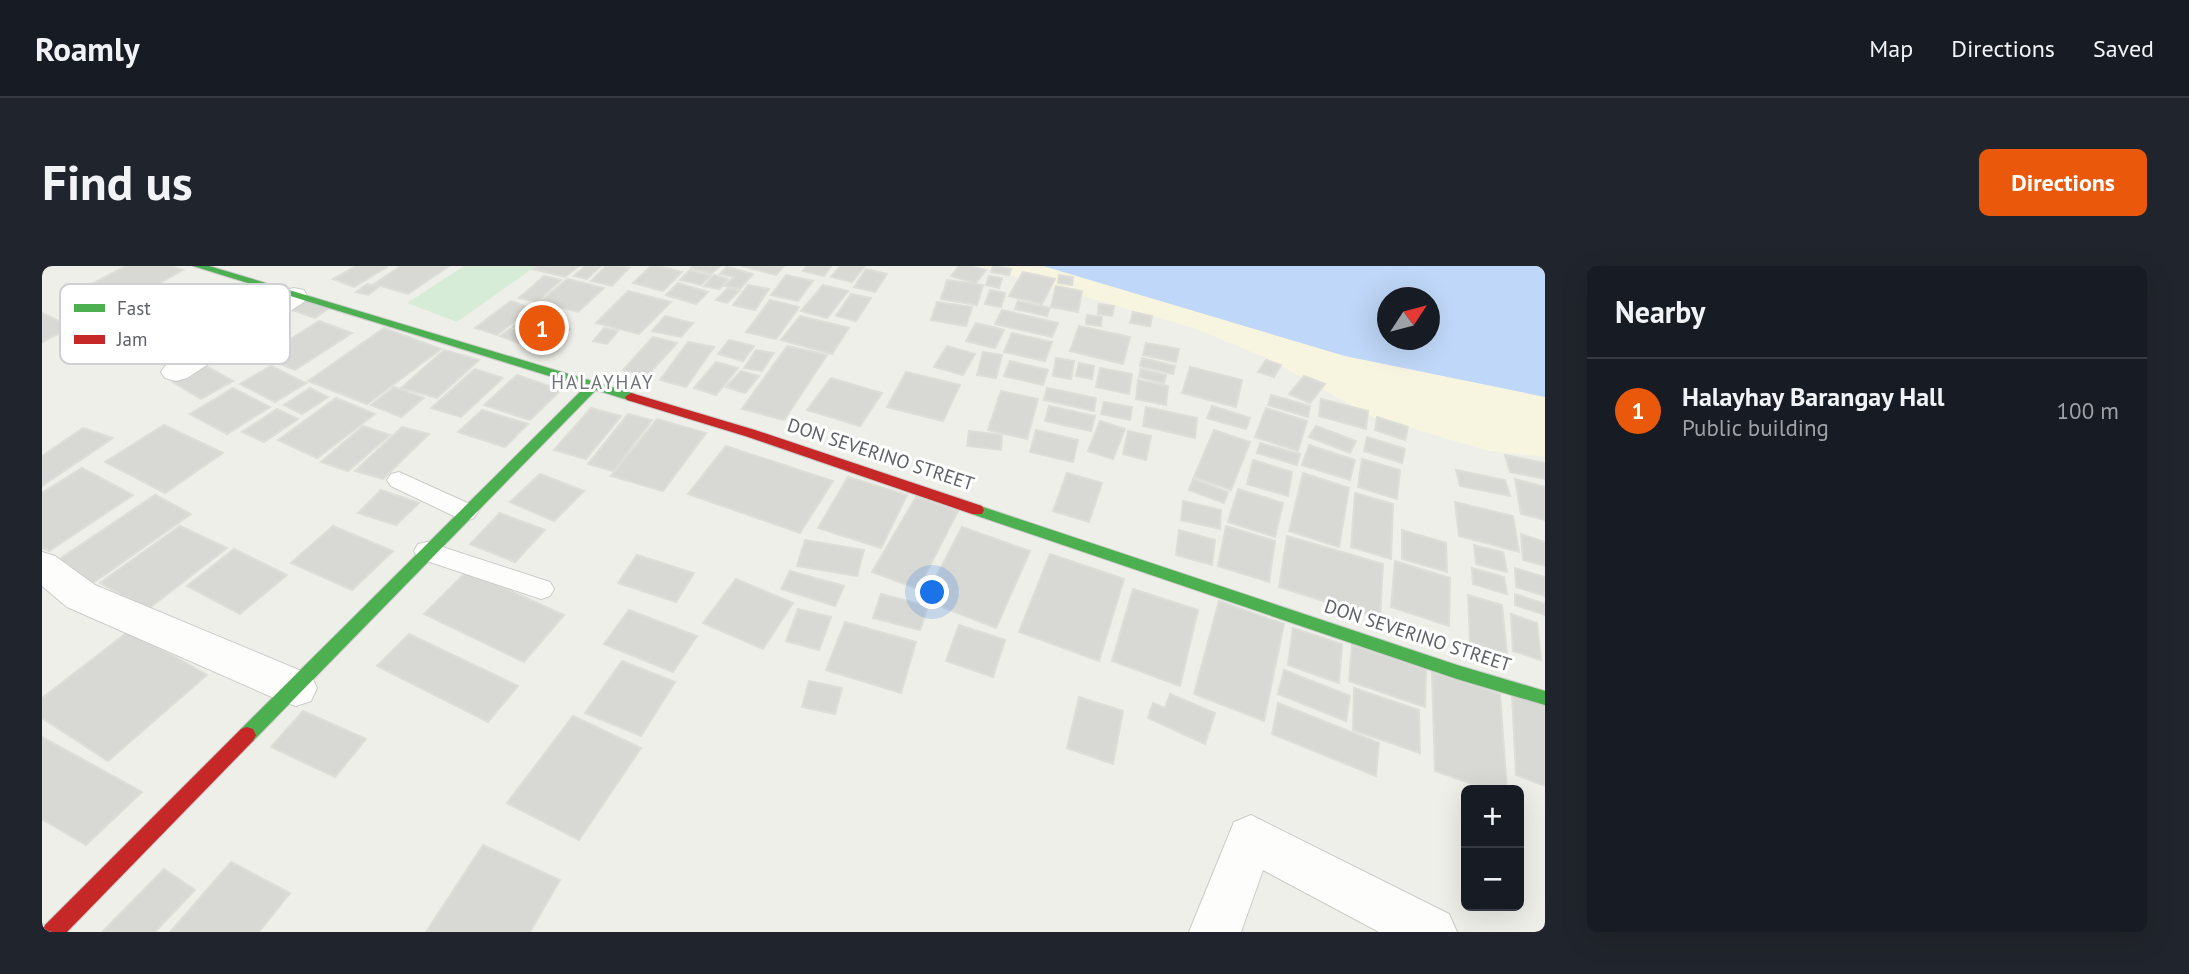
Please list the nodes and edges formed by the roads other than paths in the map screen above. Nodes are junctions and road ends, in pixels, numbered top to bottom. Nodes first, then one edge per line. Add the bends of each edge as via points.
1 (198, 266) edge
2 (256, 284) edge
3 (290, 295) edge
4 (294, 296) junction
5 (290, 299) edge
6 (188, 364) edge
7 (176, 372) dead end
8 (592, 387) junction
9 (399, 480) dead end
10 (466, 512) junction
11 (427, 551) junction
12 (42, 566) edge
13 (541, 589) dead end
14 (296, 688) junction
15 (1545, 698) edge
16 (52, 932) edge
17 (1215, 932) edge
18 (1431, 932) edge

1 - 2 street, DON SEVERINO STREET
3 - 4 street, DON SEVERINO STREET
4 - 5 street
4 - 8 street, DON SEVERINO STREET
6 - 7 street
8 - 10 street
8 - 15 street, DON SEVERINO STREET via 750,433
9 - 10 lane
10 - 11 street
11 - 13 lane
11 - 14 street
12 - 14 street via 80,596
14 - 16 street
17 - 18 street via 1251,838

